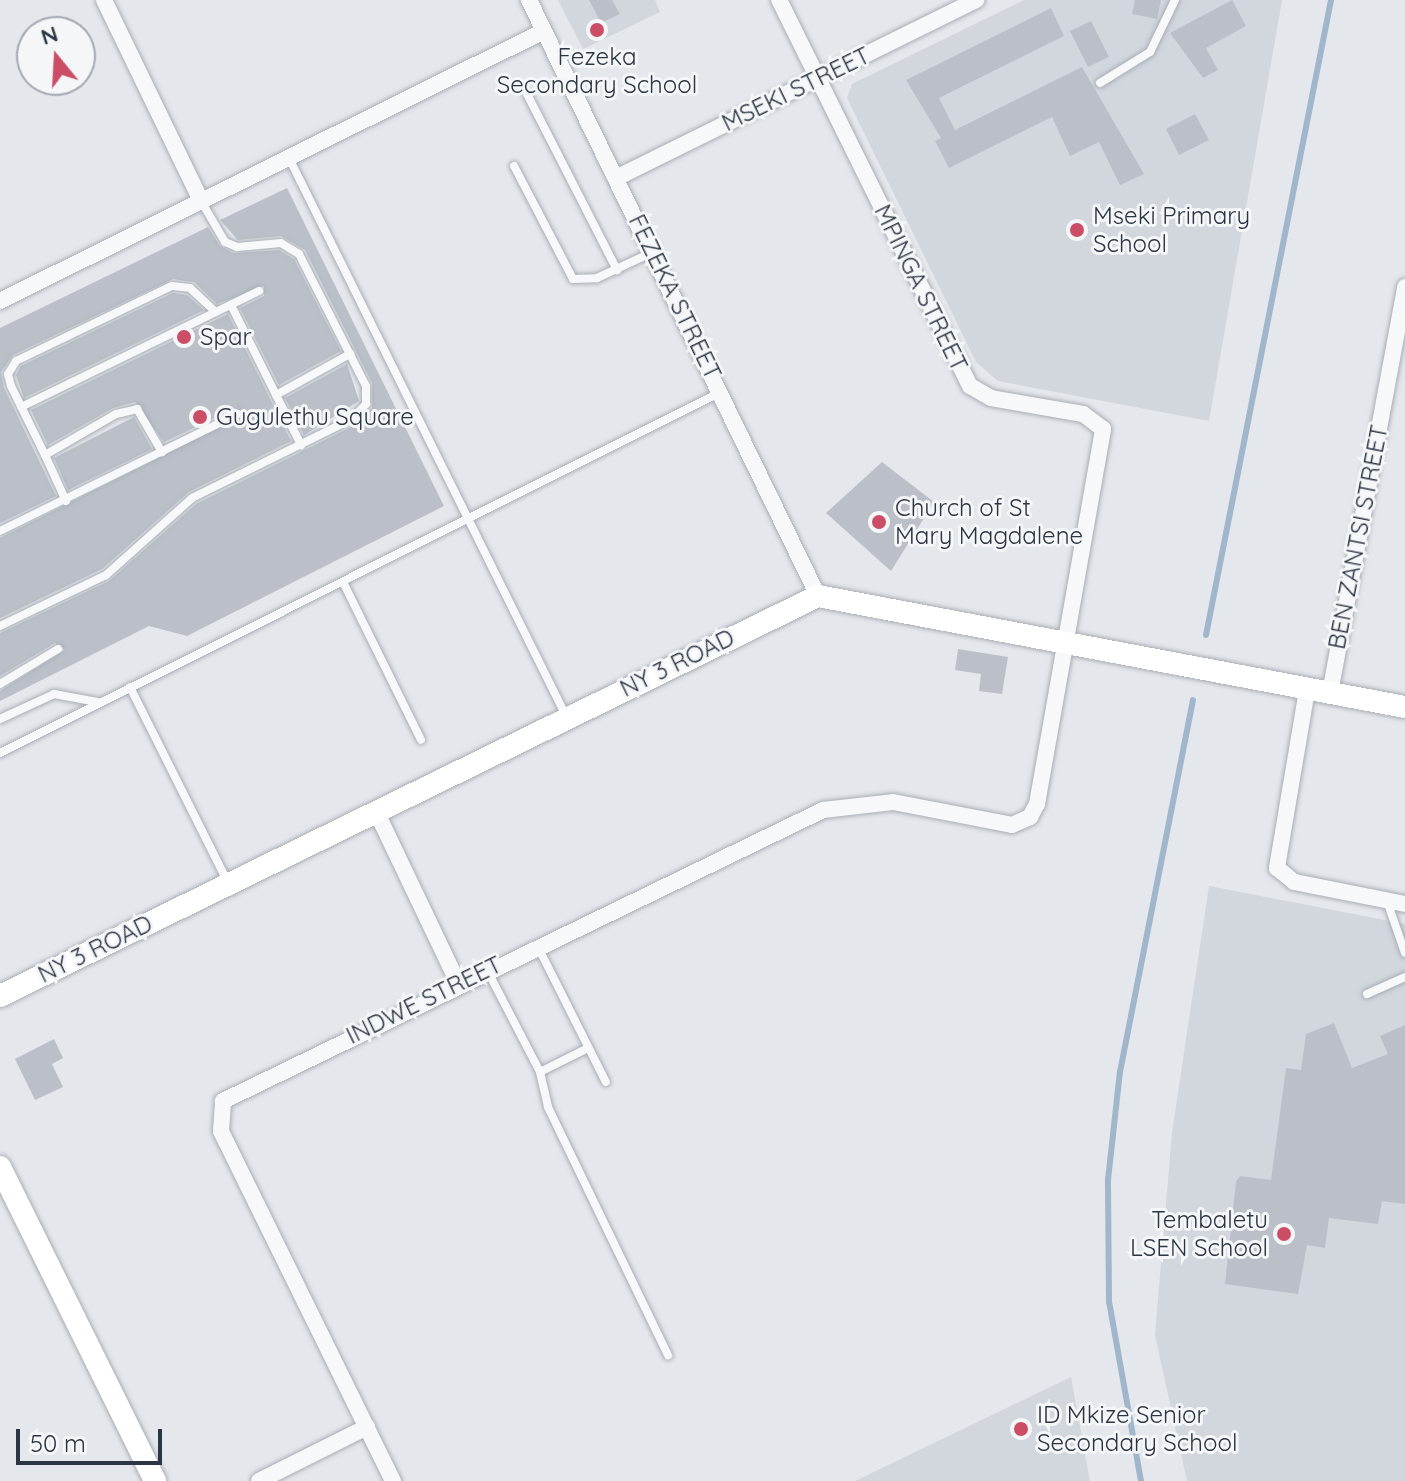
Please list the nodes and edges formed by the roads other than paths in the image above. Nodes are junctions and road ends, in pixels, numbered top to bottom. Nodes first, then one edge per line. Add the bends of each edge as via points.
1 (104, 0) edge
2 (529, 0) edge
3 (779, 0) edge
4 (976, 0) edge
5 (1175, 0) edge
6 (544, 31) junction
7 (817, 79) junction
8 (1100, 83) dead end
9 (527, 94) dead end
10 (289, 158) junction
11 (514, 166) dead end
12 (616, 178) junction
13 (201, 201) junction
14 (653, 252) junction
15 (617, 270) junction
16 (1405, 287) edge
17 (259, 291) dead end
18 (0, 301) edge
19 (231, 305) junction
20 (216, 312) junction
21 (350, 354) junction
22 (722, 392) junction
23 (276, 395) junction
24 (21, 407) junction
25 (238, 414) dead end
26 (301, 445) junction
27 (162, 452) junction
28 (45, 455) junction
29 (66, 501) junction
30 (469, 520) junction
31 (0, 531) edge
32 (343, 582) junction
33 (818, 596) junction
34 (0, 626) edge
35 (1065, 645) junction
36 (58, 649) dead end
37 (0, 684) edge
38 (130, 687) junction
39 (1307, 690) junction
40 (1330, 693) junction
41 (98, 702) junction
42 (1405, 707) edge
43 (566, 717) junction
44 (0, 719) edge
45 (421, 740) dead end
46 (0, 753) edge
47 (376, 811) junction
48 (1024, 821) joint
49 (228, 884) junction
50 (1387, 901) junction
51 (1405, 904) edge
52 (537, 945) junction
53 (1405, 953) edge
54 (486, 969) junction
55 (1405, 977) edge
56 (458, 983) junction
57 (1367, 994) dead end
58 (0, 996) edge
59 (588, 1048) junction
60 (540, 1072) junction
61 (606, 1082) dead end
62 (0, 1167) edge
63 (668, 1355) dead end
64 (367, 1427) junction
65 (155, 1481) edge
66 (259, 1481) edge
67 (393, 1481) edge

1 - 13 street
2 - 6 street, FEZEKA STREET
3 - 7 street, MPINGA STREET
4 - 7 street, MSEKI STREET
5 - 8 lane via 1150,52
6 - 10 street
6 - 12 street, FEZEKA STREET
7 - 12 street, MSEKI STREET
7 - 35 street, MPINGA STREET via 970,386 991,398 1083,414 1103,429
9 - 15 lane
10 - 13 street
10 - 30 lane
11 - 15 lane via 568,274 579,282
12 - 14 street, FEZEKA STREET
13 - 18 street
13 - 21 lane via 225,242 281,243 299,254
14 - 15 lane
14 - 22 street, FEZEKA STREET
16 - 40 street, BEN ZANTSI STREET
17 - 19 lane
19 - 20 lane
19 - 23 lane
20 - 24 lane
20 - 24 lane via 182,286 134,302 16,361 8,374
21 - 23 lane
21 - 26 lane via 366,386 363,412
22 - 30 lane
22 - 33 street, FEZEKA STREET
23 - 26 lane
24 - 28 lane
25 - 27 lane
26 - 34 lane via 219,481 168,519 131,559
27 - 28 lane via 146,419 128,409
27 - 29 lane
28 - 29 lane
29 - 31 lane
30 - 32 lane
30 - 43 lane
32 - 38 lane
32 - 45 lane
33 - 35 street via 880,603
33 - 43 street, NY 3 ROAD
35 - 39 street
35 - 48 street, MPINGA STREET via 1037,804
36 - 37 lane
38 - 41 lane
38 - 49 lane
39 - 40 street
39 - 50 street via 1277,868 1294,882
40 - 42 street
41 - 44 lane via 54,694
41 - 46 lane
43 - 47 street, NY 3 ROAD
47 - 49 street, NY 3 ROAD
47 - 56 street
48 - 52 street, INDWE STREET via 1005,825 893,802 823,810
49 - 58 street, NY 3 ROAD
50 - 51 street
50 - 53 lane
52 - 54 street, INDWE STREET
52 - 59 lane
54 - 56 street, INDWE STREET
54 - 60 lane
55 - 57 lane
56 - 64 street, INDWE STREET via 231,1094 218,1109 221,1131
59 - 60 lane
59 - 61 lane
60 - 63 lane via 548,1107
62 - 65 street
64 - 66 street
64 - 67 street, INDWE STREET

